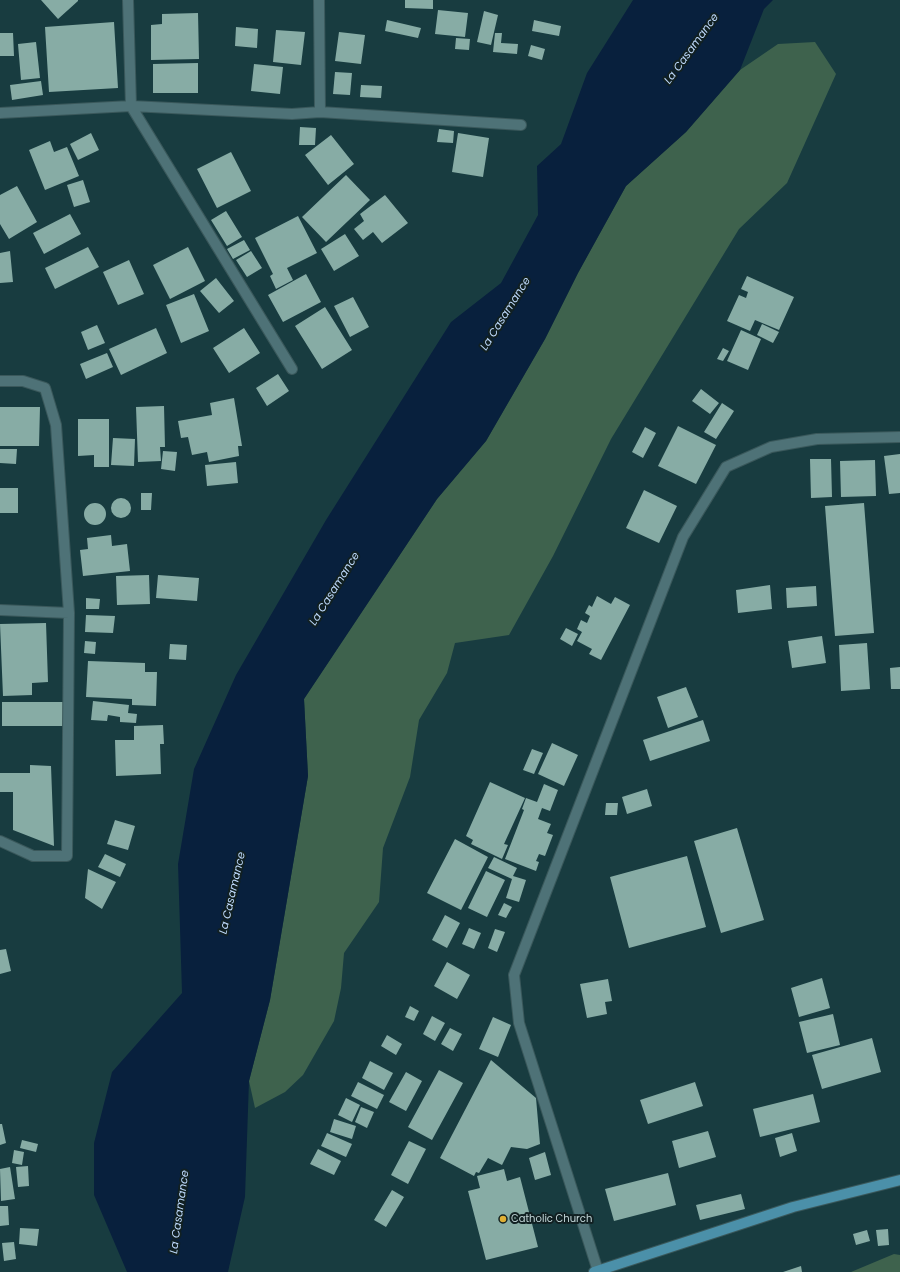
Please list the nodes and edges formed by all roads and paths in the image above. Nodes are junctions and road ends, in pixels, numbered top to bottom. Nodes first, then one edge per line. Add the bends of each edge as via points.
1 (128, 0) edge
2 (319, 0) edge
3 (131, 106) junction
4 (320, 112) junction
5 (0, 113) edge
6 (521, 125) dead end
7 (292, 369) dead end
8 (0, 381) edge
9 (900, 437) edge
10 (0, 610) edge
11 (69, 613) junction
12 (0, 841) edge
13 (900, 1180) edge
14 (596, 1272) edge

1 - 3 street
2 - 4 street
3 - 4 street via 292,114
3 - 5 street
3 - 7 street
4 - 6 street
8 - 11 street via 23,381 45,388 56,425
9 - 14 street via 817,439 771,447 726,467 683,537 514,975 519,1023
10 - 11 street
11 - 12 street via 67,856 33,856
13 - 14 main road via 793,1207

